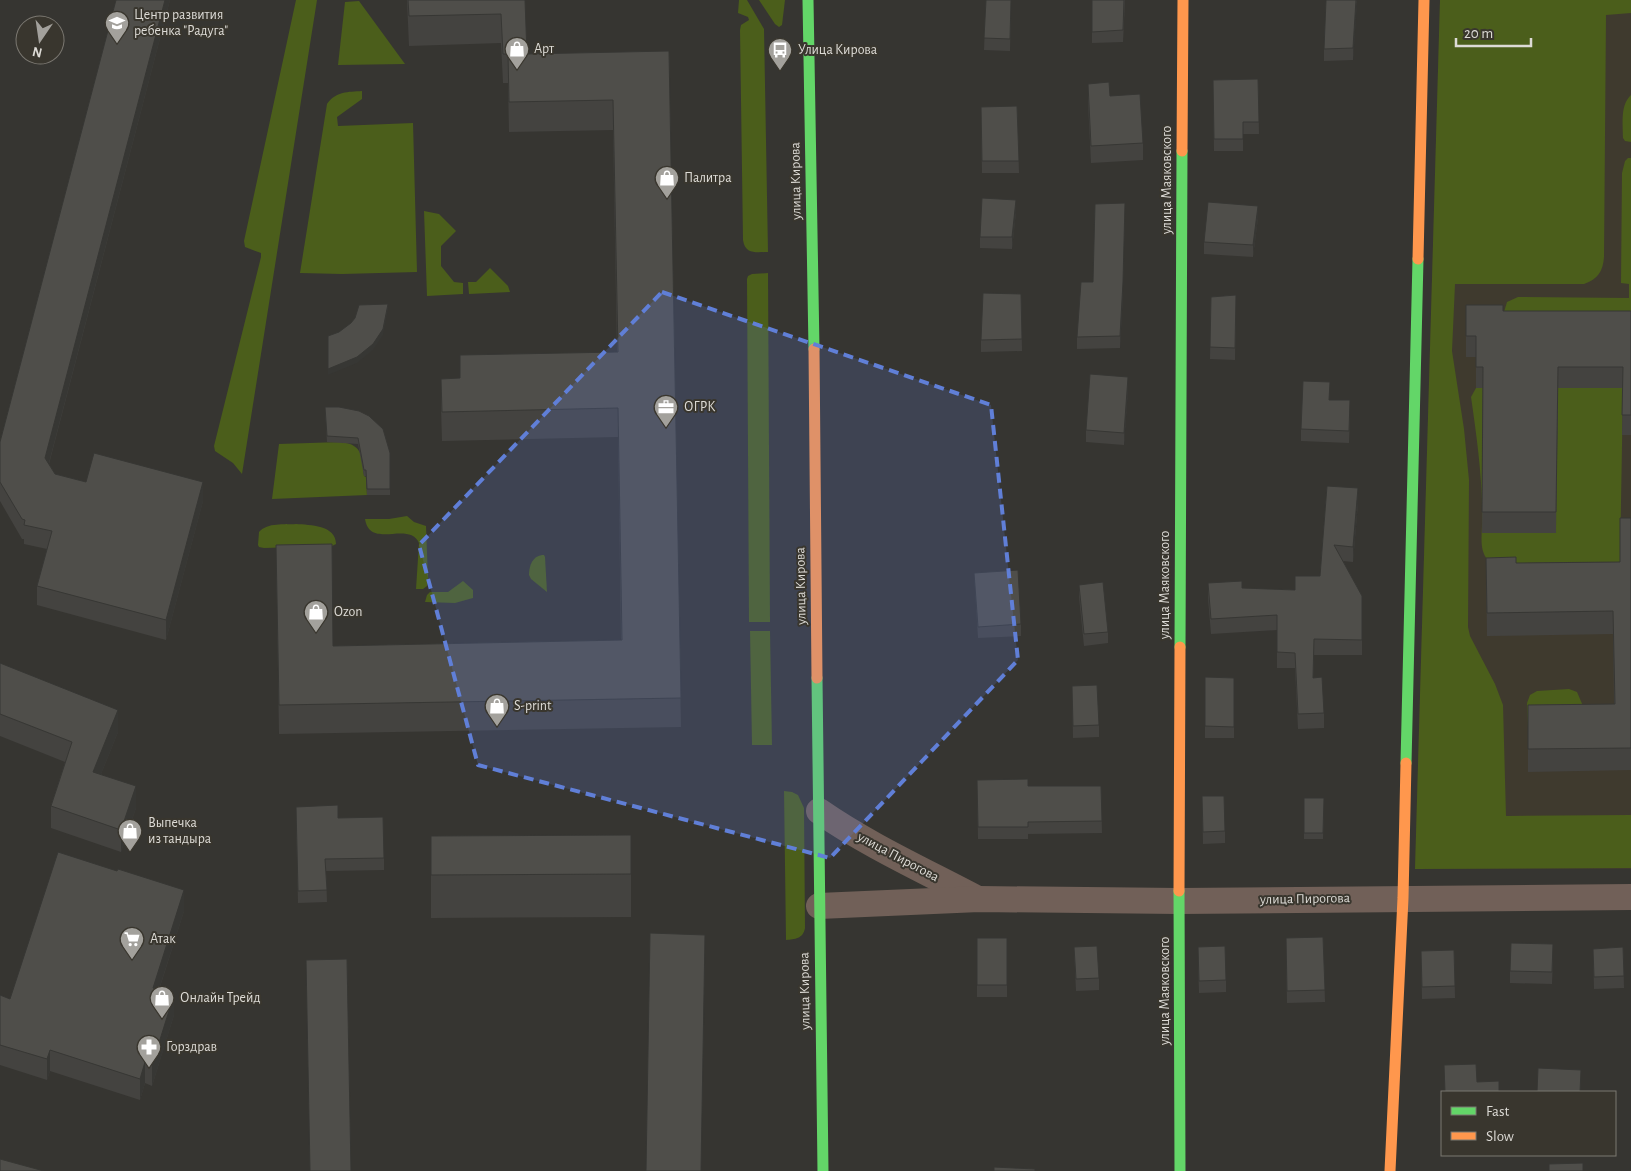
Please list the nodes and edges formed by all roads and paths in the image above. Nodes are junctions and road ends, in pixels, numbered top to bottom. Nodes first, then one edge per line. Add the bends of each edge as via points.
1 (808, 0) edge
2 (1183, 0) edge
3 (1424, 0) edge
4 (819, 811) junction
5 (1631, 897) edge
6 (1403, 898) junction
7 (979, 899) junction
8 (1179, 901) junction
9 (819, 906) junction
10 (823, 1171) edge
11 (1180, 1171) edge
12 (1390, 1171) edge

1 - 4 street, улица Кирова
2 - 8 street, улица Маяковского
3 - 6 street
4 - 7 street, улица Пирогова via 844,828
4 - 9 street, улица Кирова
5 - 6 street, улица Пирогова
6 - 8 street, улица Пирогова
6 - 12 street
7 - 8 street, улица Пирогова
7 - 9 street, улица Пирогова
8 - 11 street, улица Маяковского
9 - 10 street, улица Кирова

